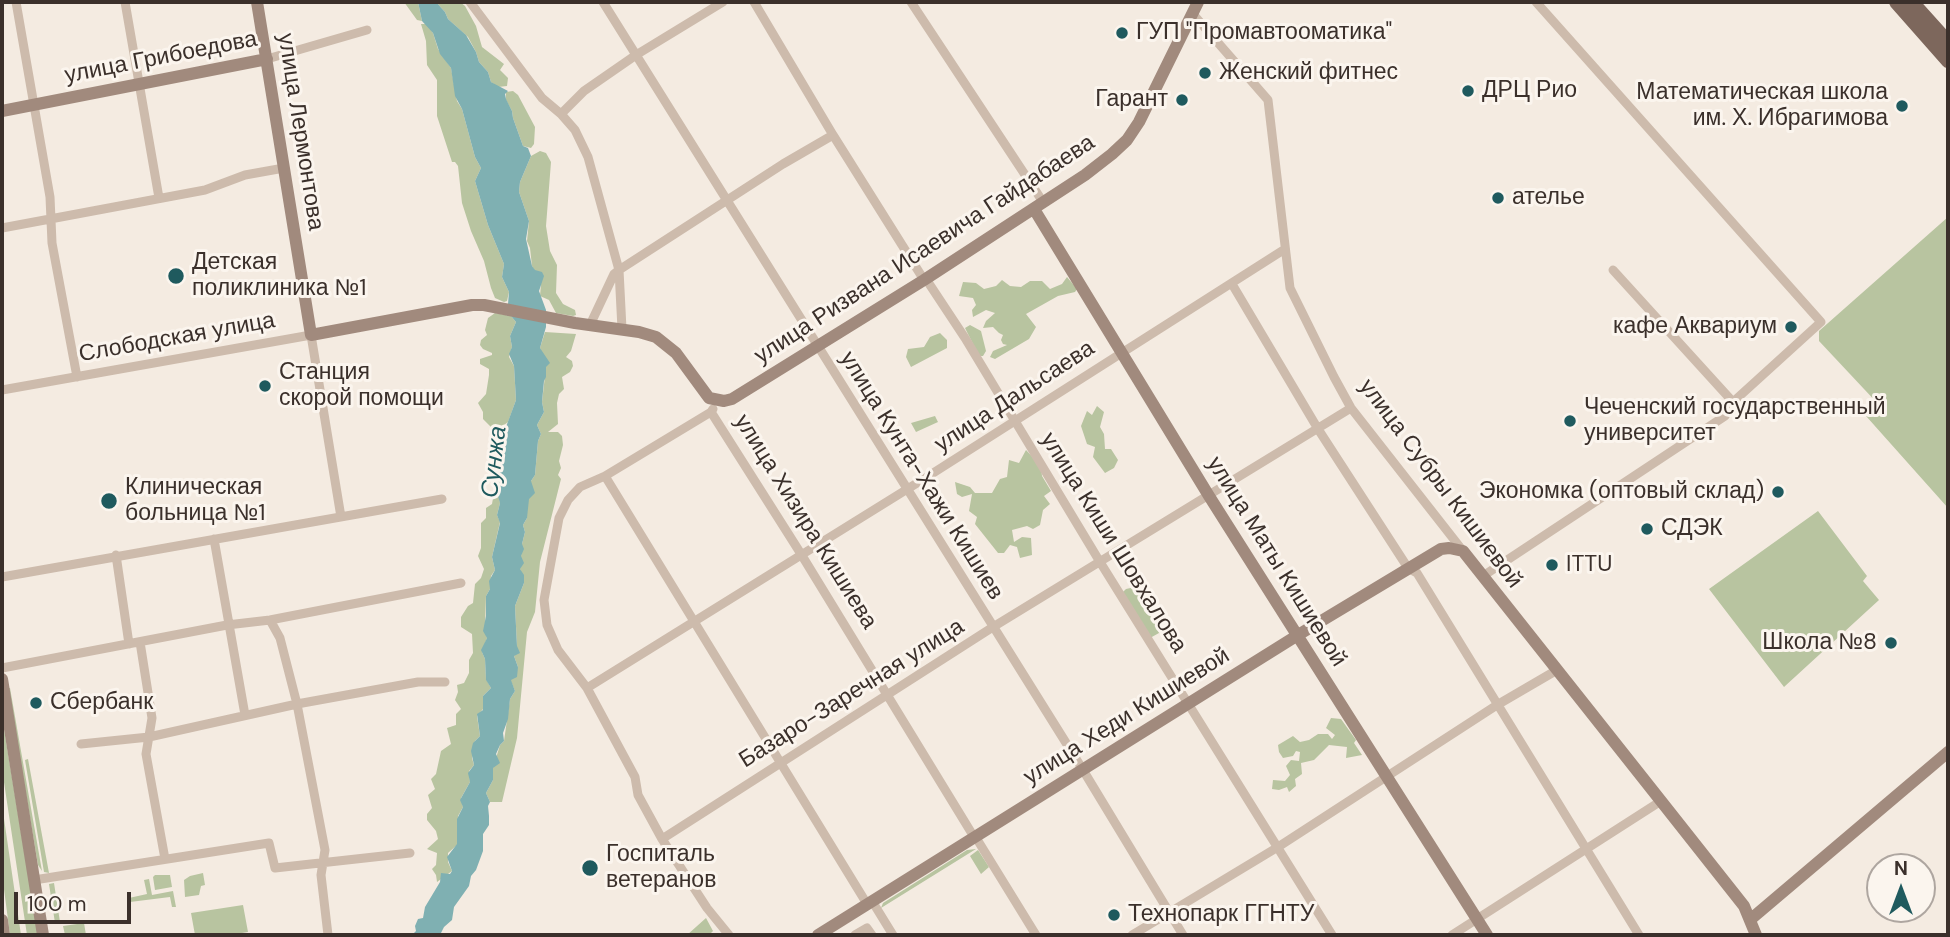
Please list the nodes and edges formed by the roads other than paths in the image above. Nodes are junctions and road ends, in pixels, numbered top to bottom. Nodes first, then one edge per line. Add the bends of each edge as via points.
1 (16, 2) edge
2 (125, 2) edge
3 (257, 2) edge
4 (470, 2) edge
5 (603, 2) edge
6 (723, 2) edge
7 (754, 2) edge
8 (911, 2) edge
9 (1536, 2) edge
10 (1896, 2) edge
11 (1912, 2) edge
12 (1195, 8) edge
13 (366, 30) dead end
14 (1948, 42) edge
15 (636, 55) junction
16 (267, 59) junction
17 (1948, 61) edge
18 (139, 84) junction
19 (35, 104) junction
20 (2, 111) edge
21 (561, 114) junction
22 (833, 135) junction
23 (284, 168) junction
24 (159, 198) junction
25 (727, 202) junction
26 (1038, 205) junction
27 (51, 220) junction
28 (2, 228) edge
29 (1285, 249) junction
30 (619, 270) junction
31 (1613, 270) dead end
32 (925, 280) junction
33 (1232, 284) junction
34 (575, 323) joint
35 (590, 325) junction
36 (622, 329) junction
37 (312, 335) junction
38 (817, 346) junction
39 (1121, 352) junction
40 (78, 376) junction
41 (2, 390) edge
42 (1733, 402) junction
43 (713, 407) junction
44 (1351, 408) junction
45 (1016, 421) junction
46 (1318, 429) junction
47 (604, 476) junction
48 (906, 490) junction
49 (1209, 496) junction
50 (442, 499) dead end
51 (341, 517) junction
52 (214, 539) junction
53 (1463, 551) junction
54 (801, 554) junction
55 (116, 555) junction
56 (1100, 562) junction
57 (1408, 568) junction
58 (1483, 576) junction
59 (2, 577) edge
60 (461, 583) dead end
61 (270, 620) junction
62 (694, 622) junction
63 (227, 625) junction
64 (993, 627) junction
65 (1298, 635) junction
66 (141, 642) junction
67 (129, 644) junction
68 (5, 668) edge
69 (1557, 670) junction
70 (445, 682) dead end
71 (2, 684) edge
72 (587, 688) junction
73 (888, 694) junction
74 (1189, 702) junction
75 (297, 704) junction
76 (1497, 705) junction
77 (245, 715) junction
78 (149, 737) junction
79 (82, 744) dead end
80 (1948, 752) edge
81 (780, 762) junction
82 (1083, 770) junction
83 (1387, 776) junction
84 (1661, 801) junction
85 (975, 837) junction
86 (662, 839) junction
87 (1278, 847) junction
88 (1586, 848) junction
89 (410, 853) dead end
90 (165, 859) junction
91 (323, 861) junction
92 (34, 880) junction
93 (870, 903) junction
94 (1169, 913) junction
95 (1476, 919) junction
96 (1751, 919) junction
97 (2, 920) edge
98 (4, 935) edge
99 (43, 935) edge
100 (328, 935) edge
101 (729, 935) edge
102 (818, 935) edge
103 (855, 935) edge
104 (872, 935) edge
105 (892, 935) edge
106 (1036, 935) edge
107 (1132, 935) edge
108 (1183, 935) edge
109 (1332, 935) edge
110 (1452, 935) edge
111 (1487, 935) edge
112 (1639, 935) edge
113 (1756, 935) edge

1 - 19 street
2 - 18 street
3 - 16 street, улица Лермонтова
4 - 21 street via 542,98
5 - 15 street, улица Кунта-Хажи Кишиев
6 - 15 street
7 - 22 street, улица Киши Шовхалова
8 - 26 street, улица Маты Кишиевой
9 - 42 street via 1821,322
10 - 17 main road
11 - 14 main road
12 - 26 street, улица Ризвана Исаевича Гайдабаева via 1127,140
12 - 29 street, улица Субры Кишиевой via 1268,100
13 - 16 street, улица Грибоедова
15 - 21 street via 584,91
15 - 25 street, улица Кунта-Хажи Кишиев
16 - 18 street, улица Грибоедова
16 - 23 street, улица Лермонтова
18 - 19 street, улица Грибоедова
18 - 24 street
19 - 20 street, улица Грибоедова
19 - 27 street
21 - 30 street via 588,157
22 - 25 street
22 - 32 street, улица Киши Шовхалова
23 - 24 street
23 - 37 street, улица Лермонтова
24 - 27 street
25 - 30 street
25 - 38 street, улица Кунта-Хажи Кишиев
26 - 32 street, улица Ризвана Исаевича Гайдабаева
26 - 39 street, улица Маты Кишиевой
27 - 28 street
27 - 40 street
29 - 33 street, улица Дальсаева
29 - 44 street, улица Субры Кишиевой via 1290,288
30 - 35 street
30 - 36 street
31 - 42 street
32 - 38 street, улица Ризвана Исаевича Гайдабаева
32 - 45 street, улица Киши Шовхалова
33 - 39 street, улица Дальсаева
33 - 46 street
34 - 35 street, улица Хизира Кишиева
34 - 37 street, Слободская улица via 472,305
35 - 36 street, улица Хизира Кишиева
36 - 43 street, улица Хизира Кишиева via 648,334 670,346
37 - 40 street, Слободская улица
37 - 51 street, улица Лермонтова
38 - 43 street, улица Ризвана Исаевича Гайдабаева
38 - 48 street, улица Кунта-Хажи Кишиев
39 - 45 street, улица Дальсаева
39 - 49 street, улица Маты Кишиевой
40 - 41 street, Слободская улица
42 - 58 street via 1725,416
43 - 47 street, улица Ризвана Исаевича Гайдабаева
43 - 54 street, улица Хизира Кишиева
44 - 46 street, Базаро-Заречная улица
44 - 53 street, улица Субры Кишиевой
45 - 48 street, улица Дальсаева
45 - 56 street, улица Киши Шовхалова
46 - 49 street, Базаро-Заречная улица
46 - 57 street
47 - 62 street
47 - 72 street, улица Ризвана Исаевича Гайдабаева via 586,482 568,500 559,518 544,600 547,625 558,650
48 - 54 street, улица Дальсаева
48 - 64 street, улица Кунта-Хажи Кишиев
49 - 56 street, Базаро-Заречная улица
49 - 65 street, улица Маты Кишиевой
50 - 51 street
51 - 52 street
52 - 55 street
52 - 63 street
53 - 57 street, улица Хеди Кишиевой via 1441,549
53 - 58 street, улица Субры Кишиевой
54 - 62 street, улица Дальсаева
54 - 73 street, улица Хизира Кишиева
55 - 59 street
55 - 67 street
56 - 64 street, Базаро-Заречная улица
56 - 74 street, улица Киши Шовхалова
57 - 65 street, улица Хеди Кишиевой
57 - 76 street via 1417,573
58 - 69 street, улица Субры Кишиевой
60 - 61 street
61 - 63 street
61 - 75 street via 280,638
62 - 72 street, улица Дальсаева
62 - 81 street
63 - 66 street
63 - 77 street
64 - 73 street, Базаро-Заречная улица
64 - 82 street, улица Кунта-Хажи Кишиев
65 - 74 street, улица Хеди Кишиевой
65 - 83 street, улица Маты Кишиевой
66 - 67 street
66 - 78 street via 152,718
67 - 68 street
69 - 76 street
69 - 84 street, улица Субры Кишиевой
70 - 75 street via 418,682
71 - 92 street
72 - 86 street
73 - 81 street, Базаро-Заречная улица
73 - 85 street, улица Хизира Кишиева
74 - 82 street, улица Хеди Кишиевой
74 - 87 street, улица Киши Шовхалова
75 - 77 street
75 - 91 street via 325,850
76 - 83 street
76 - 88 street
77 - 78 street
78 - 79 street
78 - 90 street via 146,754
80 - 96 street
81 - 86 street, Базаро-Заречная улица
81 - 93 street
82 - 85 street, улица Хеди Кишиевой
82 - 94 street, улица Кунта-Хажи Кишиев
83 - 87 street
83 - 95 street, улица Маты Кишиевой
84 - 88 street
84 - 96 street, улица Субры Кишиевой
85 - 93 street, улица Хеди Кишиевой
85 - 106 street, улица Хизира Кишиева
86 - 101 street
87 - 94 street
87 - 109 street, улица Киши Шовхалова
88 - 95 street
88 - 112 street
89 - 91 street
90 - 91 street via 269,843 275,868
90 - 92 street
91 - 100 street
92 - 99 street
93 - 102 street, улица Хеди Кишиевой
93 - 105 street
94 - 107 street
94 - 108 street, улица Кунта-Хажи Кишиев
95 - 110 street
95 - 111 street, улица Маты Кишиевой
96 - 113 street, улица Субры Кишиевой
97 - 98 street
103 - 104 street via 867,928

